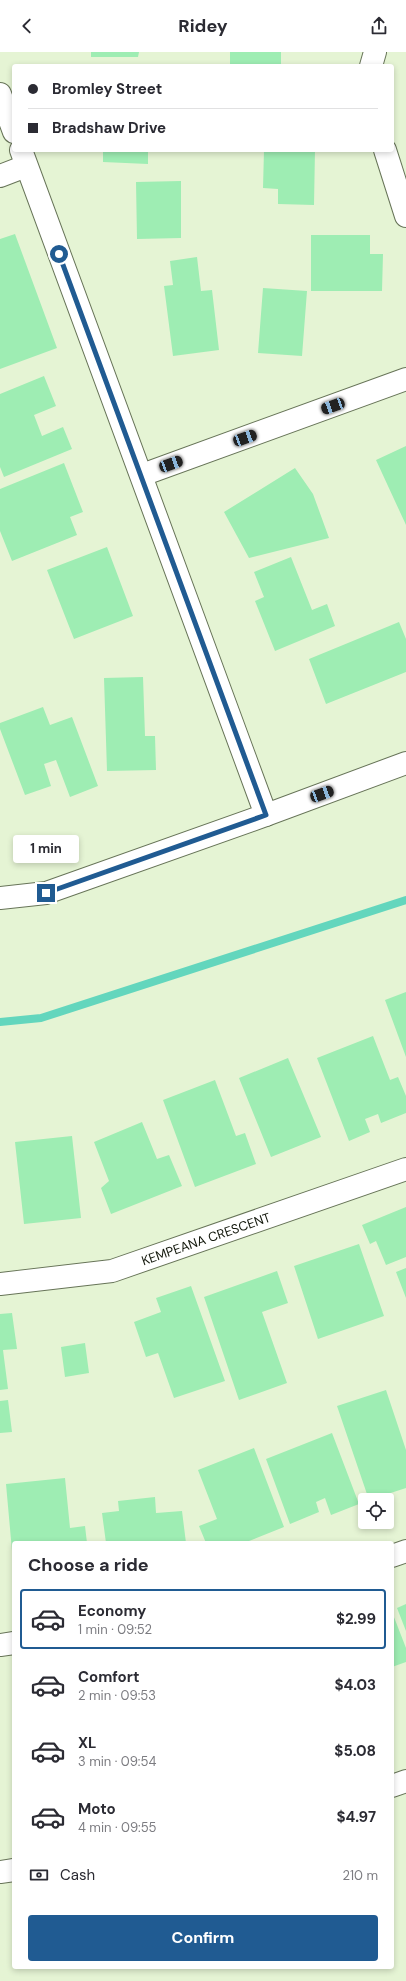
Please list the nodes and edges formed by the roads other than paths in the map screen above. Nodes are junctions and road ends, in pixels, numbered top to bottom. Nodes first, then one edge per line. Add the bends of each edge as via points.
1 (375, 52) edge
2 (372, 64) edge
3 (0, 94) edge
4 (12, 127) edge
5 (386, 152) edge
6 (23, 158) edge
7 (0, 176) edge
8 (406, 216) edge
9 (406, 380) edge
10 (142, 475) junction
11 (406, 763) edge
12 (266, 815) junction
13 (0, 898) edge
14 (406, 1169) edge
15 (0, 1284) edge
16 (406, 1551) edge
17 (394, 1555) edge
18 (12, 1643) edge
19 (0, 1645) edge
20 (406, 1781) edge
21 (394, 1785) edge
22 (12, 1870) edge
23 (0, 1872) edge

1 - 2 street
3 - 4 street
5 - 8 street
6 - 7 street
6 - 10 street
9 - 10 street
10 - 12 street
11 - 12 street
12 - 13 street via 46,893
14 - 15 street, KEMPEANA CRESCENT via 112,1271
16 - 17 street
18 - 19 street
20 - 21 street
22 - 23 street

